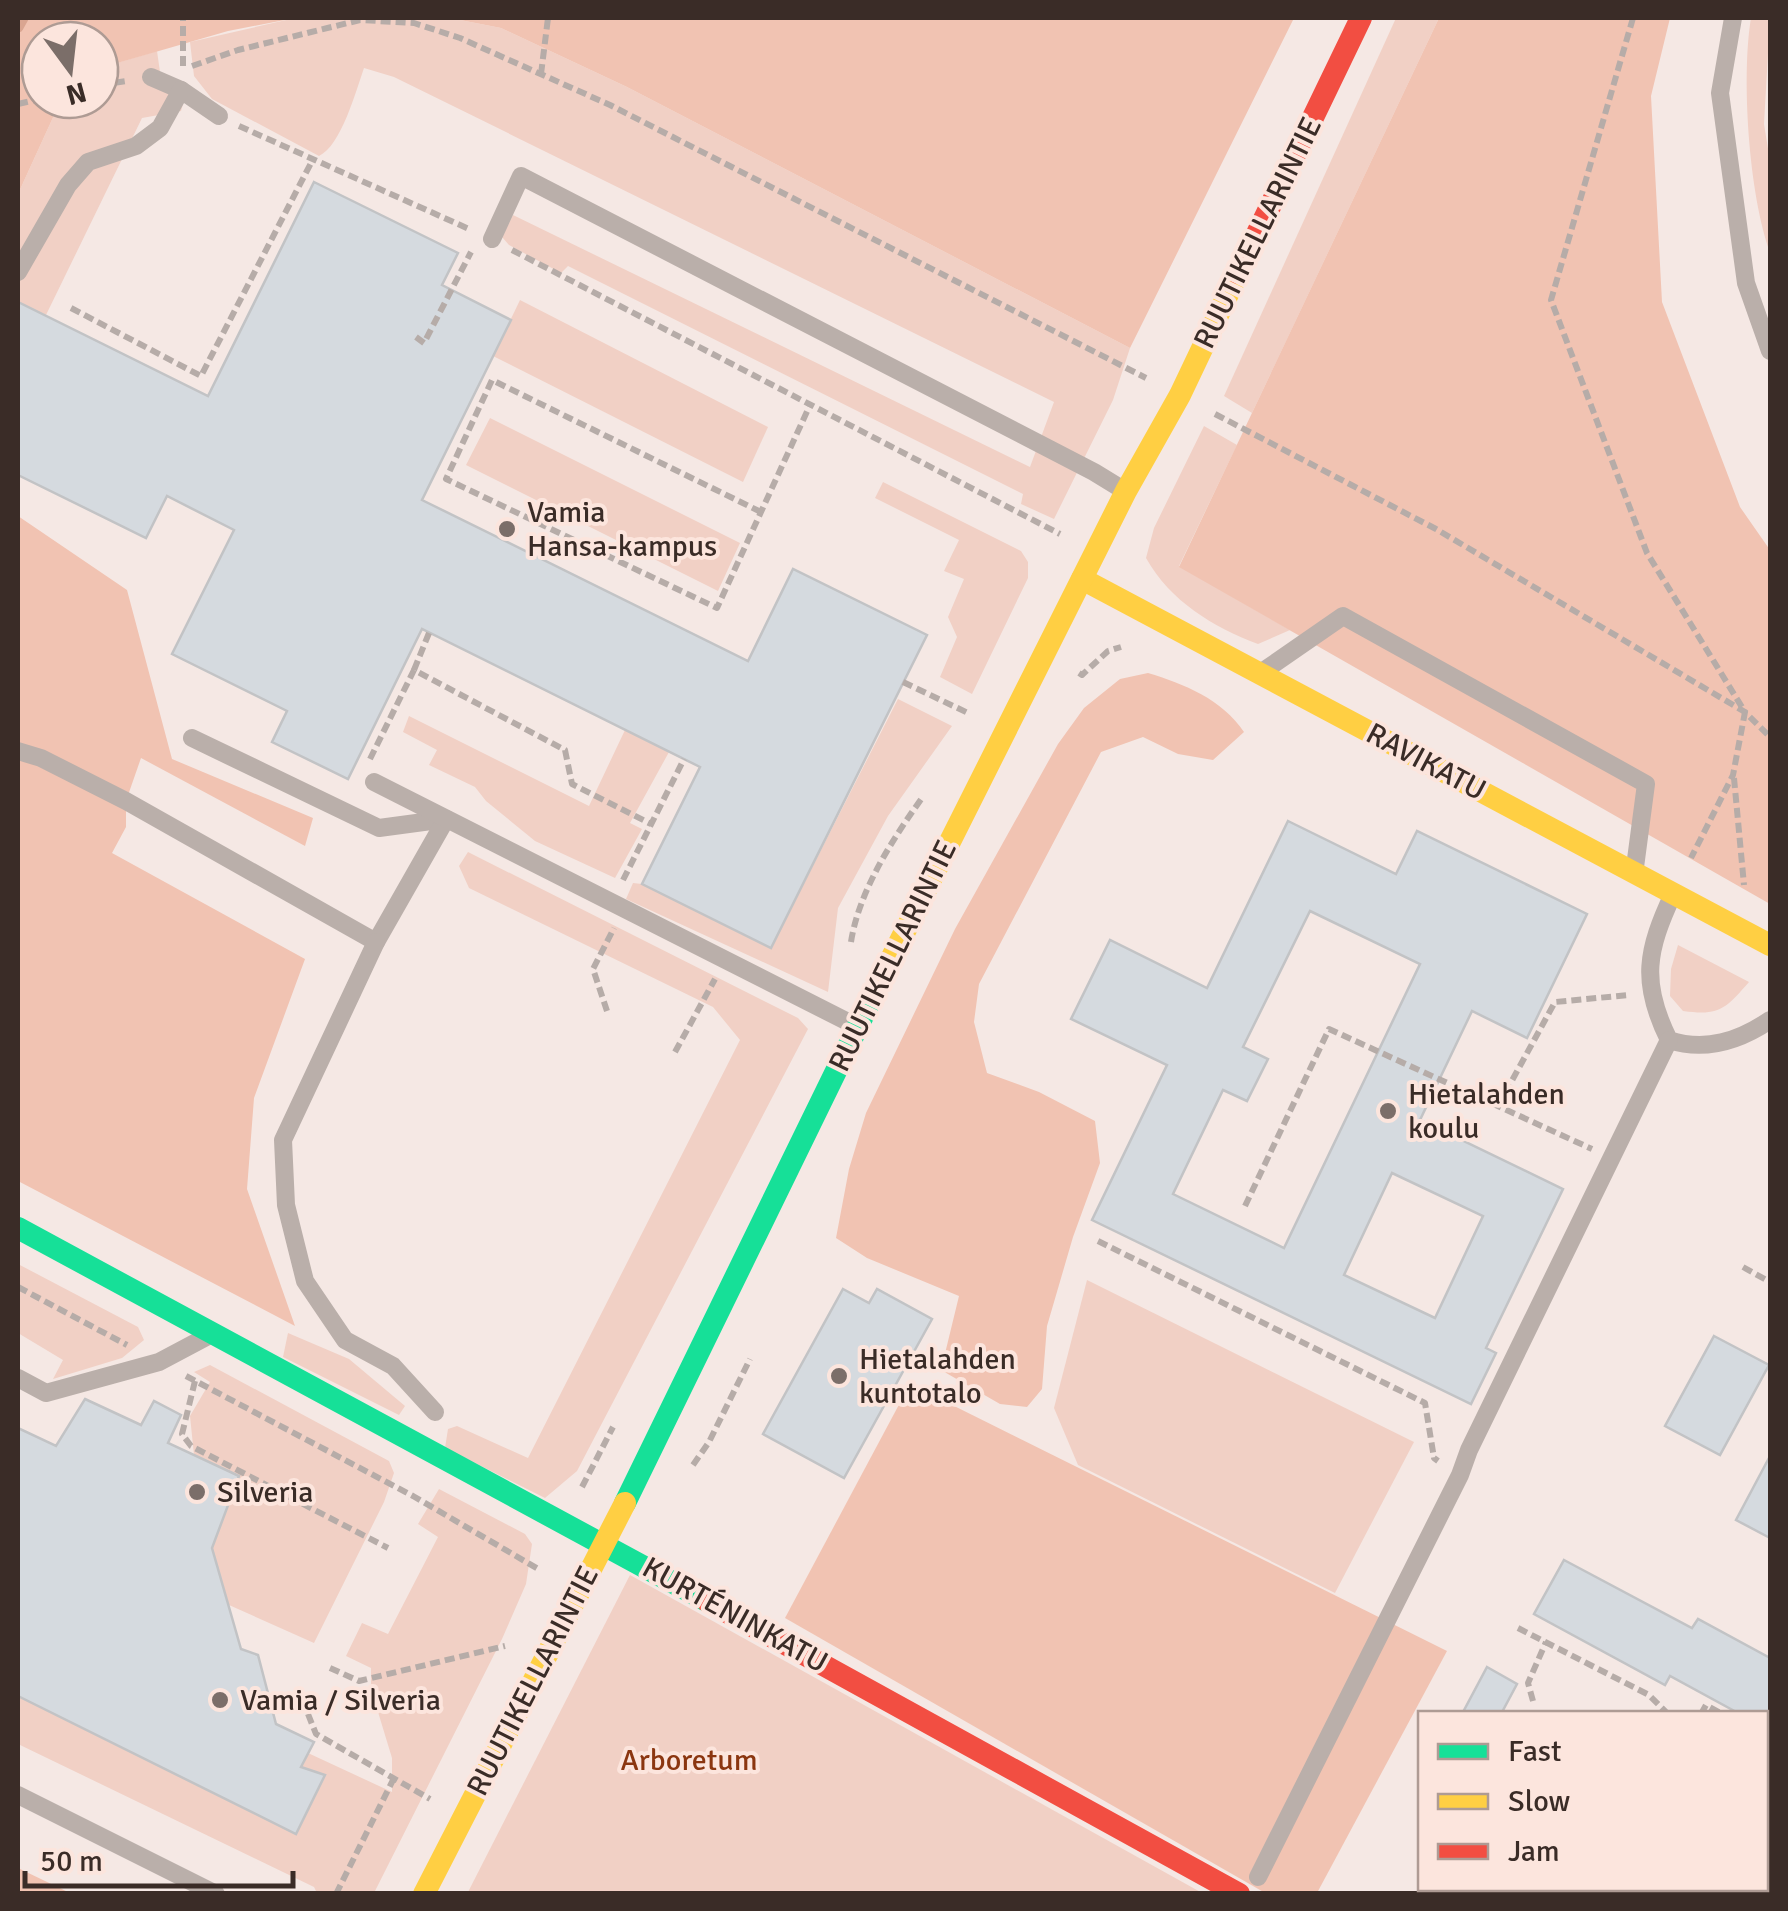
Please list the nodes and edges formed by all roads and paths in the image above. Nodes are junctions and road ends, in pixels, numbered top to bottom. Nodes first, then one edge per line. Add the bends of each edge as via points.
1 (183, 18) edge
2 (548, 18) edge
3 (1362, 18) edge
4 (1633, 18) edge
5 (1733, 18) edge
6 (541, 74) junction
7 (151, 77) dead end
8 (181, 90) junction
9 (218, 116) joint
10 (312, 161) junction
11 (486, 236) junction
12 (18, 272) edge
13 (71, 308) dead end
14 (416, 337) dead end
15 (1770, 351) edge
16 (1180, 396) junction
17 (810, 405) junction
18 (1126, 491) junction
19 (760, 512) junction
20 (1082, 579) junction
21 (430, 633) dead end
22 (414, 670) junction
23 (1260, 674) junction
24 (903, 682) dead end
25 (1746, 712) junction
26 (978, 718) dead end
27 (1770, 736) edge
28 (192, 738) dead end
29 (18, 751) edge
30 (684, 759) dead end
31 (1733, 775) junction
32 (374, 782) joint
33 (446, 818) junction
34 (651, 824) junction
35 (1634, 872) junction
36 (1673, 893) junction
37 (618, 906) junction
38 (1734, 926) junction
39 (376, 942) junction
40 (1770, 945) edge
41 (725, 960) junction
42 (1651, 993) junction
43 (606, 1011) dead end
44 (1770, 1020) edge
45 (859, 1027) junction
46 (1668, 1040) junction
47 (675, 1052) dead end
48 (1498, 1106) junction
49 (1611, 1158) junction
50 (1245, 1206) dead end
51 (18, 1228) edge
52 (1098, 1241) dead end
53 (1743, 1267) dead end
54 (1770, 1282) edge
55 (18, 1287) edge
56 (214, 1332) junction
57 (750, 1359) dead end
58 (159, 1362) junction
59 (18, 1378) edge
60 (195, 1381) junction
61 (435, 1412) dead end
62 (690, 1470) dead end
63 (1460, 1475) junction
64 (604, 1543) junction
65 (388, 1548) dead end
66 (540, 1570) dead end
67 (1518, 1628) dead end
68 (1546, 1642) junction
69 (506, 1646) dead end
70 (330, 1668) dead end
71 (1534, 1702) dead end
72 (1665, 1711) edge
73 (308, 1714) dead end
74 (394, 1778) junction
75 (18, 1795) edge
76 (431, 1800) dead end
77 (1258, 1877) dead end
78 (216, 1894) edge
79 (336, 1894) edge
80 (424, 1894) edge
81 (1239, 1894) edge

1 - 6 path via 183,70 360,20 414,23
2 - 6 path
3 - 16 street, RUUTIKELLARINTIE
4 - 25 path via 1551,300 1648,553
5 - 15 lane via 1720,93 1746,283
6 - 16 path
7 - 8 lane
8 - 9 lane
8 - 12 lane via 160,128 136,146 88,162
9 - 10 path
10 - 11 path
10 - 13 path via 201,376
11 - 14 path via 424,342
11 - 17 path
11 - 18 lane via 520,176
16 - 18 street, RUUTIKELLARINTIE
16 - 25 path via 1436,528
17 - 19 path
17 - 20 path via 1066,538
18 - 20 street, RUUTIKELLARINTIE
19 - 19 path via 717,608 446,479 492,380
20 - 23 street, RAVIKATU
20 - 45 street, RUUTIKELLARINTIE
21 - 22 path
22 - 32 path via 362,775
22 - 34 path via 566,750 572,784
23 - 35 street, RAVIKATU
23 - 35 lane via 1342,616 1646,784
24 - 26 path
25 - 27 path
25 - 31 path
28 - 33 lane via 380,828
29 - 39 lane via 126,801
30 - 34 path
31 - 36 path
31 - 38 path via 1744,870 1744,906
32 - 33 lane
33 - 37 lane
33 - 39 lane
34 - 37 path
35 - 36 street, RAVIKATU
36 - 38 street, RAVIKATU
36 - 42 lane via 1654,935
37 - 41 lane
37 - 43 path via 593,969
38 - 40 street, RAVIKATU
39 - 61 lane via 283,1140 286,1206 305,1282 345,1340 393,1366
41 - 45 lane
41 - 47 path
42 - 46 lane
42 - 48 path via 1555,1002
44 - 46 lane via 1723,1045
45 - 64 street, RUUTIKELLARINTIE
46 - 49 lane
48 - 49 path
48 - 50 path via 1329,1029
49 - 63 lane
51 - 56 street, KURTÉNINKATU
52 - 63 path via 1425,1403 1434,1458
53 - 54 path
55 - 58 path
56 - 58 lane
56 - 64 street, KURTÉNINKATU
57 - 62 path
58 - 59 lane via 46,1393
58 - 60 path
60 - 65 path via 182,1434 191,1446
60 - 66 path
63 - 77 lane
64 - 80 street, RUUTIKELLARINTIE
64 - 81 street, KURTÉNINKATU
67 - 68 path
68 - 71 path via 1528,1683
68 - 72 path via 1649,1695
69 - 70 path via 358,1681
73 - 74 path via 316,1734
74 - 76 path
74 - 79 path
75 - 78 lane

